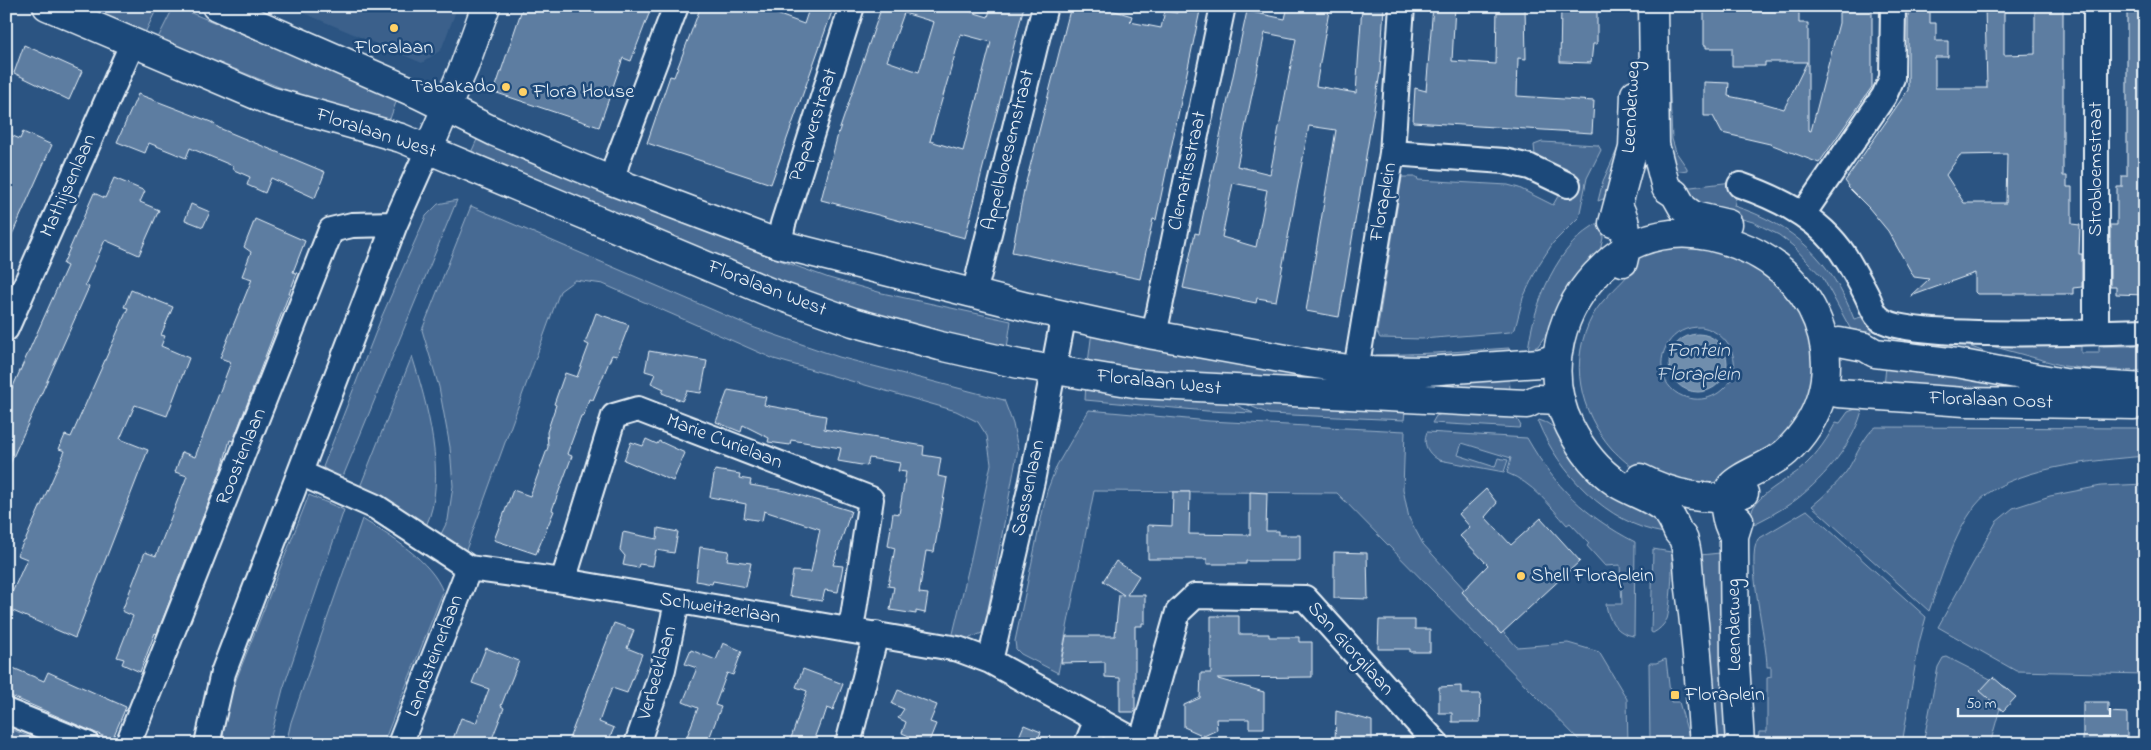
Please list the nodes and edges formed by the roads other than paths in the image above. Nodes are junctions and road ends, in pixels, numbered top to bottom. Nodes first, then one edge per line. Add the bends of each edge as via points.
1 (47, 6) edge
2 (216, 6) edge
3 (486, 6) edge
4 (676, 6) edge
5 (852, 6) edge
6 (1045, 6) edge
7 (1222, 6) edge
8 (1402, 6) edge
9 (1893, 6) edge
10 (2096, 6) edge
11 (1641, 9) edge
12 (133, 42) junction
13 (446, 108) junction
14 (428, 150) junction
15 (1392, 153) junction
16 (612, 181) junction
17 (1568, 185) dead end
18 (1740, 185) dead end
19 (1803, 214) junction
20 (395, 224) junction
21 (1686, 224) junction
22 (780, 244) junction
23 (1620, 252) junction
24 (974, 294) junction
25 (1064, 314) junction
26 (1156, 324) junction
27 (6, 330) edge
28 (2145, 331) edge
29 (2096, 332) junction
30 (1835, 350) junction
31 (1556, 358) junction
32 (1052, 370) junction
33 (1356, 370) junction
34 (2145, 388) edge
35 (1838, 393) junction
36 (1566, 404) junction
37 (2145, 405) edge
38 (300, 473) junction
39 (1734, 495) junction
40 (1673, 500) junction
41 (470, 568) junction
42 (562, 581) junction
43 (677, 602) junction
44 (851, 630) junction
45 (876, 634) junction
46 (990, 661) junction
47 (6, 711) edge
48 (1097, 719) junction
49 (86, 744) edge
50 (128, 744) edge
51 (207, 744) edge
52 (400, 744) edge
53 (637, 744) edge
54 (848, 744) edge
55 (1087, 744) edge
56 (1141, 744) edge
57 (1437, 744) edge
58 (1704, 744) edge
59 (1740, 744) edge

1 - 12 main road, Floralaan West
2 - 13 main road, Floralaan West
3 - 13 main road
4 - 16 street
5 - 22 street, Papaverstraat via 783,224
6 - 24 street, Appelbloesemstraat
7 - 26 street, Clematisstraat
8 - 15 street
9 - 19 street via 1892,78 1884,96
10 - 29 street, Strobloemstraat
11 - 21 main road, Leenderweg via 1655,145 1666,188 1675,194 1683,208
11 - 23 main road, Leenderweg via 1633,148 1613,220
12 - 14 main road, Floralaan West via 270,101 401,138
12 - 27 street, Mathijsenlaan
13 - 14 main road
13 - 16 main road, Floralaan West
14 - 20 street
14 - 32 main road, Floralaan West via 759,288 844,318 940,346
15 - 17 street, Floraplein via 1504,161 1530,167
15 - 33 street, Floraplein
16 - 22 main road, Floralaan West
18 - 19 street via 1783,202
19 - 29 street via 1827,235 1848,261 1878,317 1903,328 1948,332
20 - 38 street
20 - 50 street, Roostenlaan via 352,225 331,230
21 - 23 main road
21 - 30 main road via 1744,229 1785,251 1802,267 1825,300
22 - 24 main road, Floralaan West
23 - 31 main road via 1592,277 1572,305
23 - 36 main road via 1621,267 1588,307 1575,336
24 - 25 main road, Floralaan West
25 - 26 main road, Floralaan West
25 - 32 street, Sassenlaan
26 - 33 main road, Floralaan West via 1308,364
28 - 29 street
30 - 34 main road, Floralaan Oost via 1864,359 1875,353 2064,382
30 - 35 main road via 1841,375
30 - 39 main road via 1815,414 1808,426 1786,452 1731,486
31 - 33 main road, Floralaan West via 1540,363 1426,370
31 - 36 main road via 1556,384
32 - 36 main road, Floralaan West via 1140,384 1206,389 1527,404 1537,399
32 - 46 street, Sassenlaan via 1032,481
35 - 37 main road, Floralaan Oost via 1965,402
35 - 39 main road via 1828,418 1801,457 1759,487
36 - 40 main road via 1584,451 1596,466 1616,483
38 - 41 street, Schweitzerlaan via 376,508
38 - 51 street via 223,673
39 - 40 main road
39 - 59 main road, Leenderweg via 1738,524 1734,536 1735,663
40 - 58 main road, Leenderweg via 1690,519 1690,529 1684,539
41 - 42 street, Schweitzerlaan
41 - 52 street, Landsteinerlaan
42 - 43 street, Schweitzerlaan
42 - 44 street, Marie Curielaan via 614,416 638,409 871,499
43 - 44 street, Schweitzerlaan
43 - 53 street, Verbeeklaan via 663,669
44 - 45 street, Schweitzerlaan
45 - 46 street, Schweitzerlaan via 958,649
45 - 54 street
46 - 48 street, Schweitzerlaan
47 - 49 street
48 - 55 street
48 - 56 street, Schweitzerlaan
56 - 57 street, San Giorgilaan via 1178,612 1195,596 1305,598

